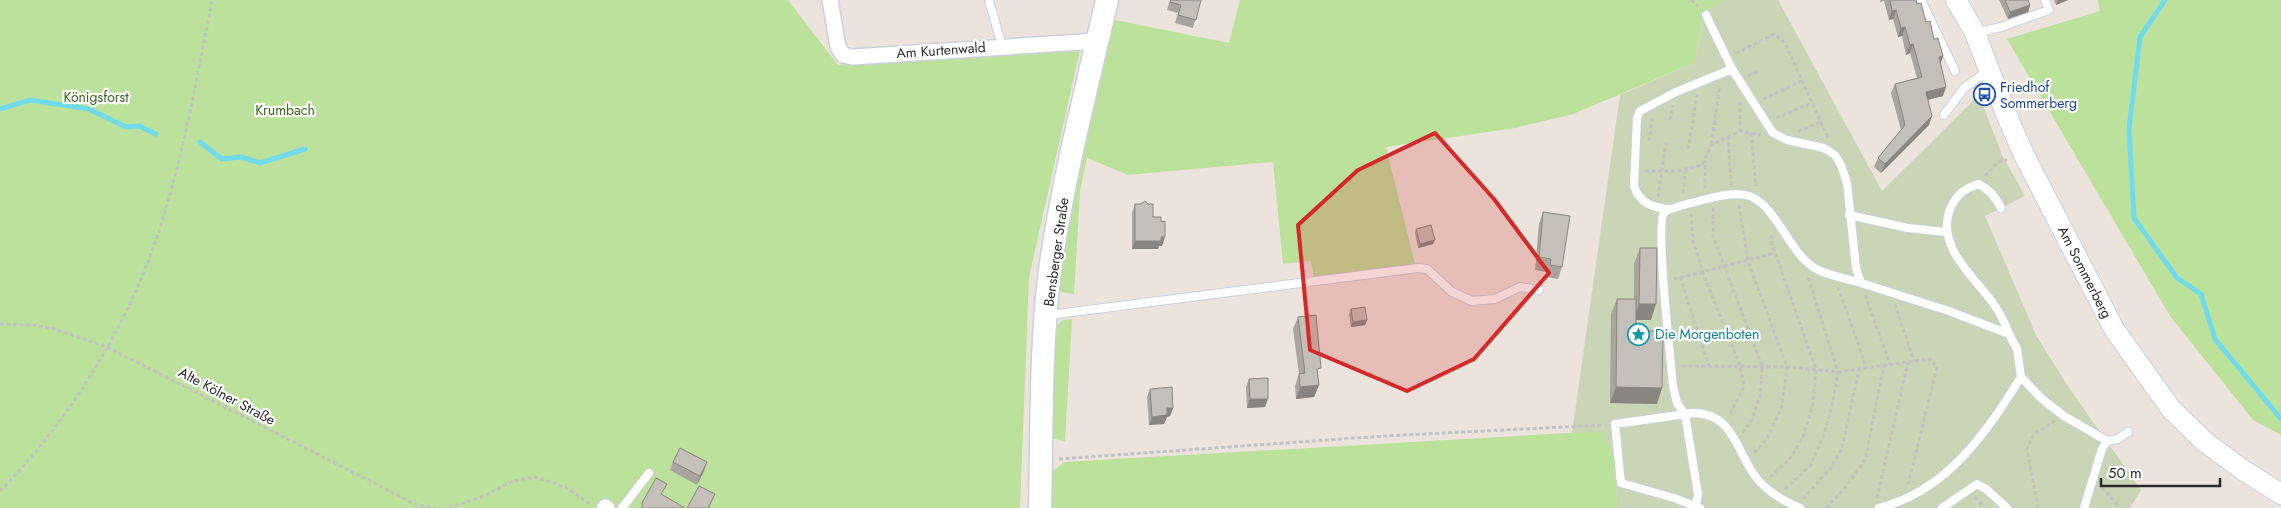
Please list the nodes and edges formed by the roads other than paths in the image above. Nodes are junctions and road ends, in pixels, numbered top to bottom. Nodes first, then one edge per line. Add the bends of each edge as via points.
1 (830, 0) edge
2 (989, 0) edge
3 (1107, 0) edge
4 (1921, 0) edge
5 (1956, 0) edge
6 (2045, 0) edge
7 (1706, 15) dead end
8 (1975, 33) junction
9 (1097, 41) junction
10 (1002, 46) junction
11 (1732, 69) junction
12 (1990, 69) junction
13 (1955, 71) dead end
14 (1944, 116) dead end
15 (2001, 208) dead end
16 (1667, 209) junction
17 (1850, 214) junction
18 (1946, 232) junction
19 (1861, 283) junction
20 (1539, 290) dead end
21 (1047, 315) junction
22 (2009, 334) junction
23 (2021, 377) junction
24 (1685, 414) junction
25 (2128, 432) dead end
26 (2107, 441) junction
27 (649, 473) dead end
28 (2281, 494) edge
29 (1698, 507) edge
30 (1798, 507) edge
31 (622, 508) edge
32 (1040, 508) edge
33 (1879, 508) edge
34 (1942, 508) edge
35 (2007, 508) edge
36 (2084, 508) edge

1 - 10 street, Am Kurtenwald via 838,47 843,55 853,57
2 - 10 lane
3 - 9 main road, Bensberger Straße
4 - 13 lane
5 - 8 street, Am Sommerberg
6 - 8 lane via 2049,10
7 - 11 lane
8 - 12 street, Am Sommerberg
9 - 10 street, Am Kurtenwald
9 - 21 main road, Bensberger Straße via 1057,224
11 - 16 lane via 1640,111 1634,170 1637,196
11 - 17 lane via 1773,133 1780,138 1824,148 1835,155 1847,183
12 - 14 lane via 1964,88
12 - 28 street, Am Sommerberg via 2024,155 2114,329 2142,371 2171,409 2205,442
15 - 18 lane via 1984,186 1978,184 1965,188 1947,217
16 - 19 lane via 1735,195 1752,198 1817,270
16 - 24 lane via 1660,227 1672,366 1677,403
17 - 18 lane via 1908,228
17 - 19 lane via 1856,268
18 - 22 lane via 1953,251 1992,302
19 - 22 lane
20 - 21 lane via 1520,287 1495,299 1472,300 1452,292 1427,269 1418,268
21 - 32 main road, Bensberger Straße via 1042,378
22 - 23 lane via 2020,361
23 - 26 lane via 2042,400
23 - 33 lane via 1982,438 1956,465 1905,499
24 - 29 lane
24 - 29 lane via 1615,424 1621,484
24 - 30 lane via 1704,413 1716,417 1724,424 1762,484
25 - 26 lane
26 - 36 lane via 2095,466
27 - 31 lane
34 - 35 lane via 1977,484

